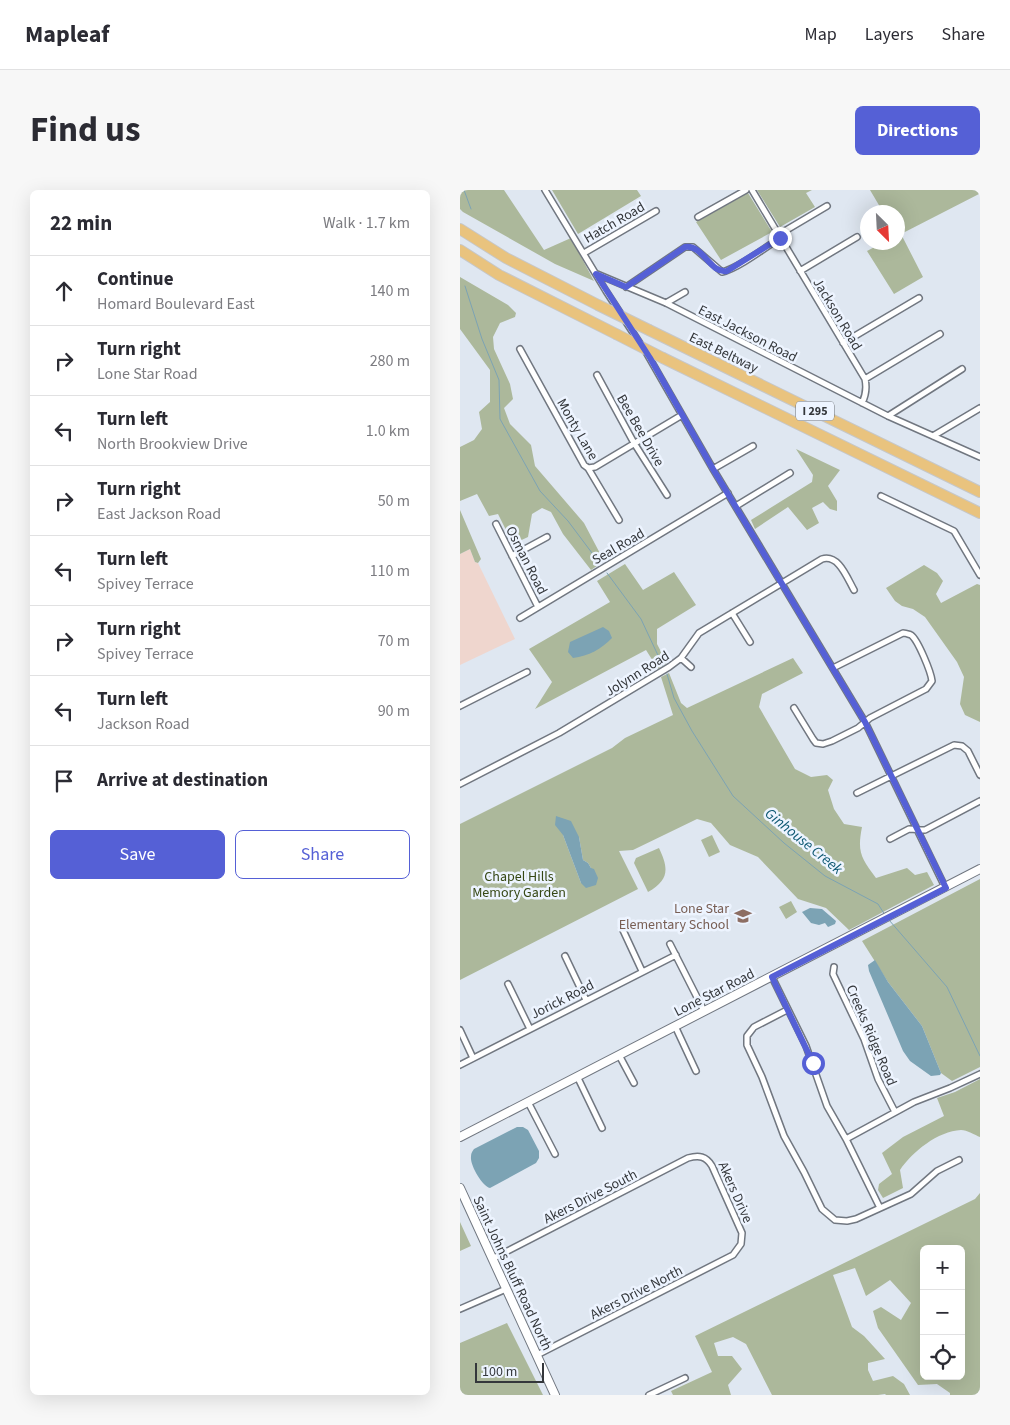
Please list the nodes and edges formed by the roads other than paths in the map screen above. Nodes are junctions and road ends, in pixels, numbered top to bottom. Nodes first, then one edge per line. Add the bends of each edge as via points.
1 (546, 190) edge
2 (746, 190) edge
3 (752, 190) edge
4 (827, 206) dead end
5 (656, 211) dead end
6 (698, 218) dead end
7 (460, 224) edge
8 (460, 229) edge
9 (779, 237) junction
10 (857, 237) dead end
11 (460, 250) edge
12 (584, 253) junction
13 (460, 257) edge
14 (506, 258) junction
15 (800, 271) junction
16 (596, 274) junction
17 (499, 275) junction
18 (626, 287) junction
19 (685, 292) dead end
20 (919, 298) dead end
21 (666, 303) junction
22 (940, 334) dead end
23 (843, 343) junction
24 (520, 349) dead end
25 (962, 369) dead end
26 (596, 375) dead end
27 (865, 380) junction
28 (862, 402) junction
29 (980, 408) edge
30 (682, 415) junction
31 (888, 416) junction
32 (933, 436) junction
33 (634, 443) junction
34 (753, 446) dead end
35 (980, 457) edge
36 (588, 468) junction
37 (713, 469) junction
38 (790, 473) dead end
39 (980, 492) edge
40 (728, 493) junction
41 (667, 495) dead end
42 (881, 496) dead end
43 (736, 506) junction
44 (980, 513) edge
45 (619, 520) dead end
46 (496, 524) dead end
47 (547, 537) dead end
48 (512, 556) junction
49 (980, 575) edge
50 (782, 583) junction
51 (854, 590) dead end
52 (538, 607) junction
53 (732, 613) junction
54 (520, 618) dead end
55 (750, 642) dead end
56 (681, 658) junction
57 (691, 668) dead end
58 (833, 668) junction
59 (527, 672) dead end
60 (460, 706) edge
61 (794, 708) dead end
62 (865, 722) junction
63 (980, 775) edge
64 (892, 776) junction
65 (460, 784) edge
66 (857, 793) dead end
67 (980, 801) edge
68 (918, 829) junction
69 (890, 839) dead end
70 (980, 869) edge
71 (946, 888) junction
72 (622, 928) dead end
73 (670, 944) dead end
74 (676, 955) junction
75 (565, 956) dead end
76 (834, 967) dead end
77 (642, 971) junction
78 (772, 977) junction
79 (508, 984) dead end
80 (586, 1000) junction
81 (787, 1010) junction
82 (704, 1011) junction
83 (675, 1026) junction
84 (530, 1029) junction
85 (460, 1030) edge
86 (619, 1055) junction
87 (473, 1058) junction
88 (460, 1065) edge
89 (696, 1071) dead end
90 (980, 1074) edge
91 (577, 1076) junction
92 (634, 1084) dead end
93 (528, 1102) junction
94 (895, 1112) junction
95 (602, 1128) dead end
96 (460, 1137) edge
97 (846, 1139) junction
98 (555, 1154) dead end
99 (700, 1156) joint
100 (959, 1160) dead end
101 (460, 1188) edge
102 (880, 1208) junction
103 (741, 1244) joint
104 (492, 1259) junction
105 (506, 1289) junction
106 (460, 1309) edge
107 (537, 1355) junction
108 (685, 1378) dead end
109 (555, 1395) edge
110 (648, 1395) edge

1 - 12 street
2 - 6 street
3 - 9 street, Jackson Road
4 - 9 street
5 - 12 street, Hatch Road
7 - 14 highway
8 - 14 highway, East Beltway / I 295
9 - 15 street, Jackson Road
9 - 18 street via 722,272 693,247 685,247
10 - 15 street
11 - 17 highway, I 295
12 - 16 street
13 - 17 highway
14 - 39 highway, East Beltway / I 295, bridge
15 - 23 street, Jackson Road
16 - 18 street, East Jackson Road
16 - 30 street
17 - 44 highway, I 295, bridge
18 - 21 street, East Jackson Road
19 - 21 street
20 - 23 street
21 - 28 street, East Jackson Road
22 - 27 street
23 - 27 street, Jackson Road
24 - 36 street, Monty Lane
25 - 31 street
26 - 33 street, Bee Bee Drive
27 - 28 street via 866,395
28 - 31 street, East Jackson Road
29 - 32 street
30 - 33 street
30 - 37 street
31 - 32 street
32 - 35 street
33 - 36 street
33 - 41 street, Bee Bee Drive
34 - 37 street
36 - 45 street, Monty Lane
37 - 40 street
38 - 43 street
40 - 43 street
40 - 52 street, Seal Road
42 - 49 street via 954,531
43 - 50 street
46 - 48 street, Osman Road
47 - 48 street
48 - 52 street, Osman Road
50 - 51 street, Jolynn Road via 822,559 830,558 837,562
50 - 53 street, Jolynn Road
50 - 58 street
52 - 54 street, Seal Road
53 - 55 street
53 - 56 street, Jolynn Road via 699,633
56 - 57 street
56 - 65 street, Jolynn Road via 559,734
58 - 62 street
58 - 62 street via 903,633 914,639 927,665 932,681 929,687
59 - 60 street
61 - 62 street via 816,743 822,744
62 - 64 street
63 - 64 street via 965,748 954,745
64 - 66 street
64 - 68 street
67 - 68 street via 925,830
68 - 69 street via 909,829
68 - 71 street
70 - 71 street, Lone Star Road
71 - 78 street, Lone Star Road
72 - 77 street
73 - 74 street
74 - 77 street, Jorick Road
74 - 82 street
75 - 80 street
76 - 94 street, Creeks Ridge Road via 833,974
77 - 80 street, Jorick Road
78 - 81 street
78 - 82 street, Lone Star Road
79 - 84 street
80 - 84 street, Jorick Road
81 - 97 street via 806,1046 827,1106
81 - 102 street via 754,1027 747,1036 747,1045 784,1136 822,1209 835,1220 856,1219
82 - 83 street, Lone Star Road
83 - 86 street, Lone Star Road
83 - 89 street
84 - 87 street, Jorick Road
85 - 87 street
86 - 91 street, Lone Star Road
86 - 92 street
87 - 88 street, Jorick Road
90 - 94 street
91 - 93 street, Lone Star Road
91 - 95 street
93 - 96 street, Lone Star Road
93 - 98 street
94 - 97 street
97 - 102 street
99 - 103 street, Akers Drive via 708,1159 712,1166 742,1233
99 - 104 street, Akers Drive South via 688,1158
100 - 102 street via 937,1171 911,1194
101 - 104 street, Saint Johns Bluff Road North
103 - 107 street, Akers Drive North via 732,1255
104 - 105 street, Saint Johns Bluff Road North
105 - 106 street
105 - 107 street, Saint Johns Bluff Road North
107 - 109 street, Saint Johns Bluff Road North
108 - 110 street

